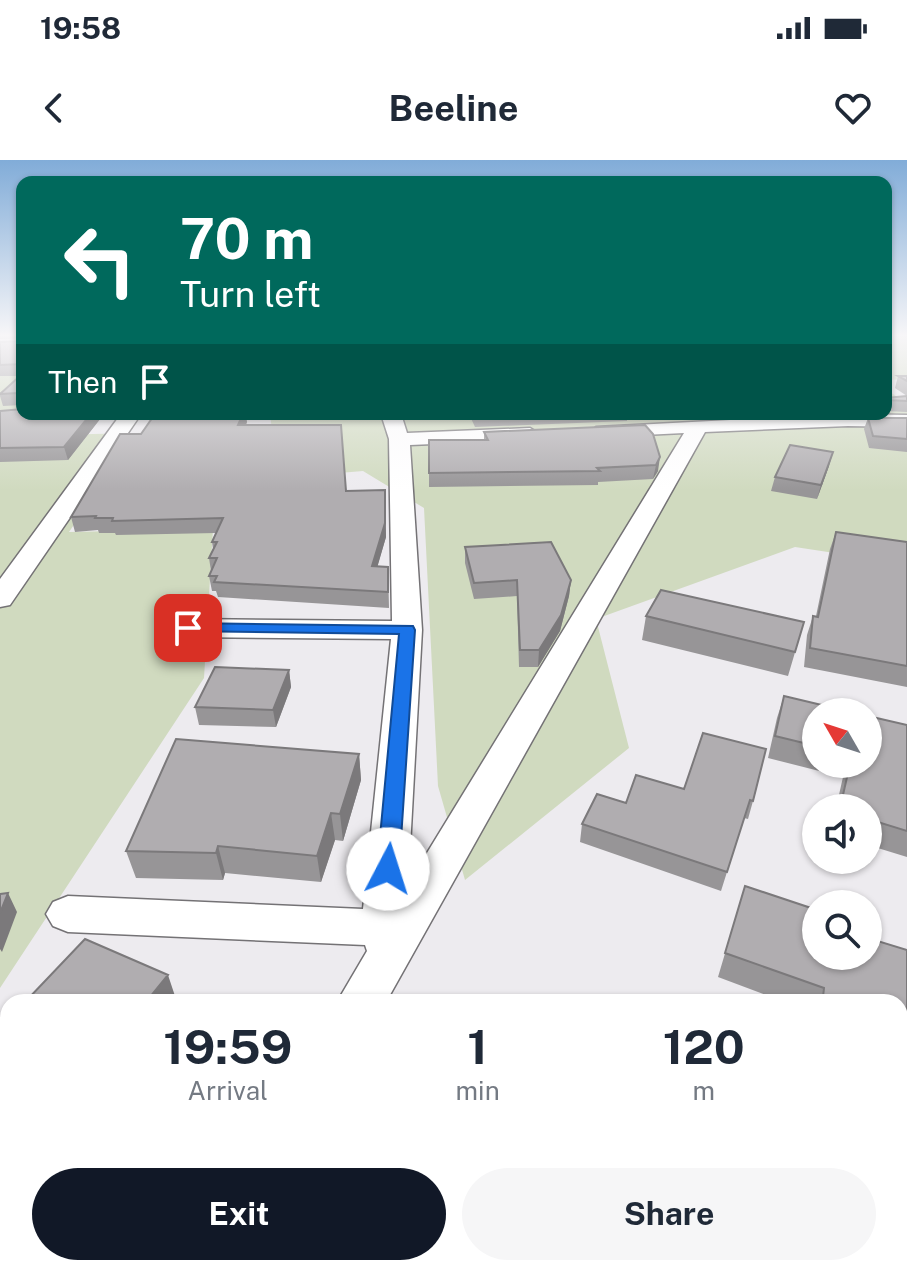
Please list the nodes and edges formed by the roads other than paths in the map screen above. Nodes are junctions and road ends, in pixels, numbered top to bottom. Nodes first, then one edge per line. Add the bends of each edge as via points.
1 (127, 420) edge
2 (907, 421) edge
3 (395, 426) edge
4 (698, 427) junction
5 (588, 431) edge
6 (556, 433) edge
7 (0, 599) edge
8 (188, 628) dead end
9 (407, 630) junction
10 (68, 914) dead end
11 (386, 941) junction
12 (364, 994) edge

1 - 7 street
2 - 4 street
3 - 6 street
3 - 9 street
4 - 5 street
4 - 11 street
8 - 9 street
9 - 11 street
10 - 11 street
11 - 12 street

